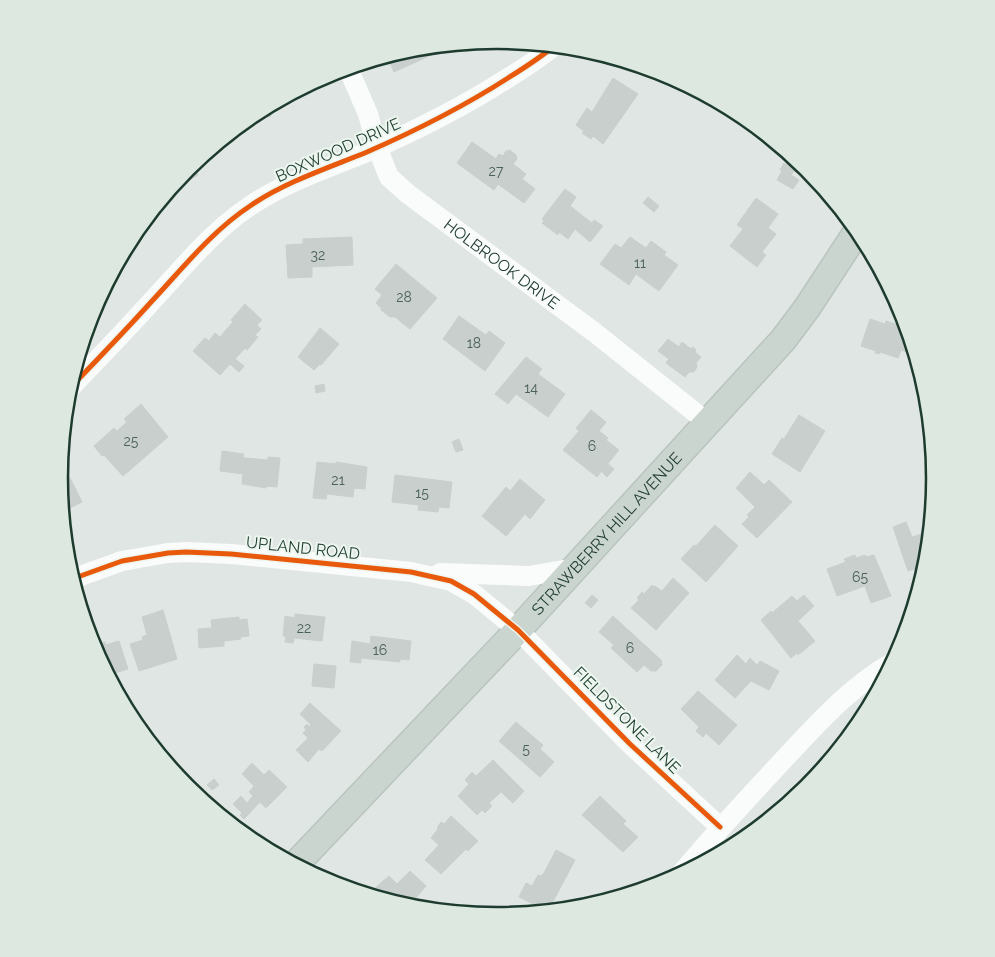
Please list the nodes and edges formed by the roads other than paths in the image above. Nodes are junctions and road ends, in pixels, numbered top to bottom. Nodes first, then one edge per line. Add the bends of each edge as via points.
1 (546, 51) edge
2 (351, 75) edge
3 (377, 148) junction
4 (853, 237) edge
5 (80, 378) edge
6 (708, 422) junction
7 (575, 568) junction
8 (411, 572) junction
9 (79, 577) edge
10 (518, 630) junction
11 (884, 668) edge
12 (720, 827) junction
13 (300, 860) edge
14 (690, 863) edge

1 - 3 street, BOXWOOD DRIVE via 486,92
2 - 3 street, HOLBROOK DRIVE via 368,114
3 - 5 street, BOXWOOD DRIVE via 272,192 236,216
3 - 6 street, HOLBROOK DRIVE via 389,177 408,194 594,332
4 - 6 main road, STRAWBERRY HILL AVENUE via 789,332
6 - 7 main road, STRAWBERRY HILL AVENUE
7 - 8 street, UPLAND ROAD via 530,576
7 - 10 main road, STRAWBERRY HILL AVENUE
8 - 9 street, UPLAND ROAD via 186,552 122,562
8 - 10 street, UPLAND ROAD via 451,581 474,594
10 - 12 street, FIELDSTONE LANE via 630,744
10 - 13 main road, STRAWBERRY HILL AVENUE
11 - 12 street via 844,698
12 - 14 street

